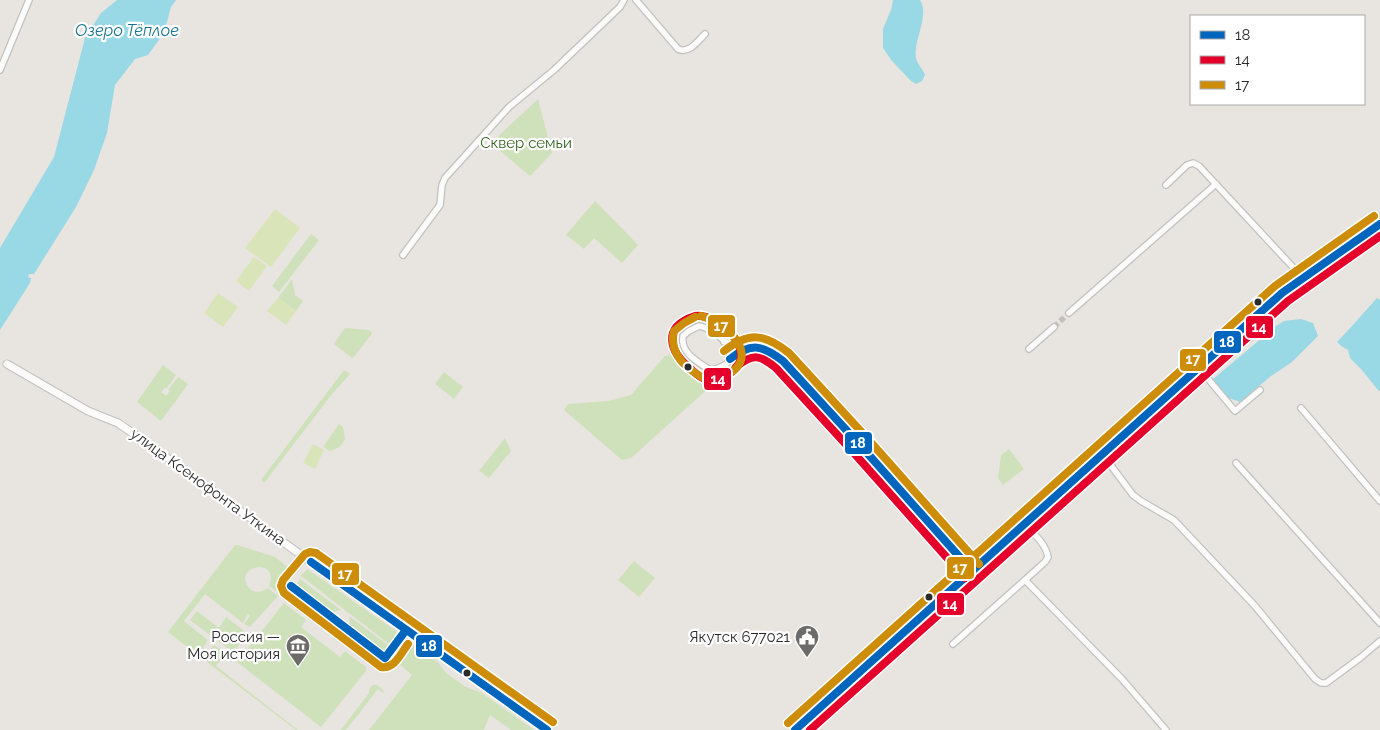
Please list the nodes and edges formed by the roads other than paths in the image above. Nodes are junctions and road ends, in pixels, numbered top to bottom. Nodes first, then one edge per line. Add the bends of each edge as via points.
1 (29, 0) edge
2 (624, 0) edge
3 (636, 0) edge
4 (705, 34) dead end
5 (0, 70) edge
6 (1216, 184) junction
7 (1166, 185) dead end
8 (1380, 224) edge
9 (403, 255) dead end
10 (1303, 278) junction
11 (1069, 313) tunnel mouth
12 (1054, 327) tunnel mouth
13 (724, 342) junction
14 (755, 347) junction
15 (1029, 349) dead end
16 (730, 359) junction
17 (7, 364) dead end
18 (1199, 368) junction
19 (1260, 390) dead end
20 (1301, 408) dead end
21 (1103, 454) junction
22 (1236, 463) dead end
23 (1380, 501) edge
24 (1024, 525) junction
25 (972, 572) junction
26 (1025, 580) junction
27 (1380, 623) edge
28 (1380, 641) edge
29 (953, 644) dead end
30 (546, 730) edge
31 (795, 730) edge
32 (1166, 730) edge

1 - 5 street
2 - 9 street via 554,70 509,107 445,178 440,205
3 - 4 street via 678,50 688,50
6 - 7 street via 1193,163
6 - 10 street
6 - 11 street
8 - 10 main road
10 - 18 main road
12 - 15 street
13 - 14 street
13 - 16 street via 732,352
13 - 16 street via 704,326 686,333 682,340 686,352 710,370 721,368
14 - 16 street
14 - 25 street via 770,350 783,361
17 - 30 street, улица Ксенофонта Уткина via 88,411 118,423
18 - 19 street via 1235,411
18 - 21 main road
20 - 23 street
21 - 24 main road
21 - 28 street via 1133,495 1174,520 1255,606 1315,679 1326,683
22 - 27 street
24 - 25 main road
24 - 26 street via 1047,550 1048,557
25 - 31 main road
26 - 29 street
26 - 32 street via 1122,679

